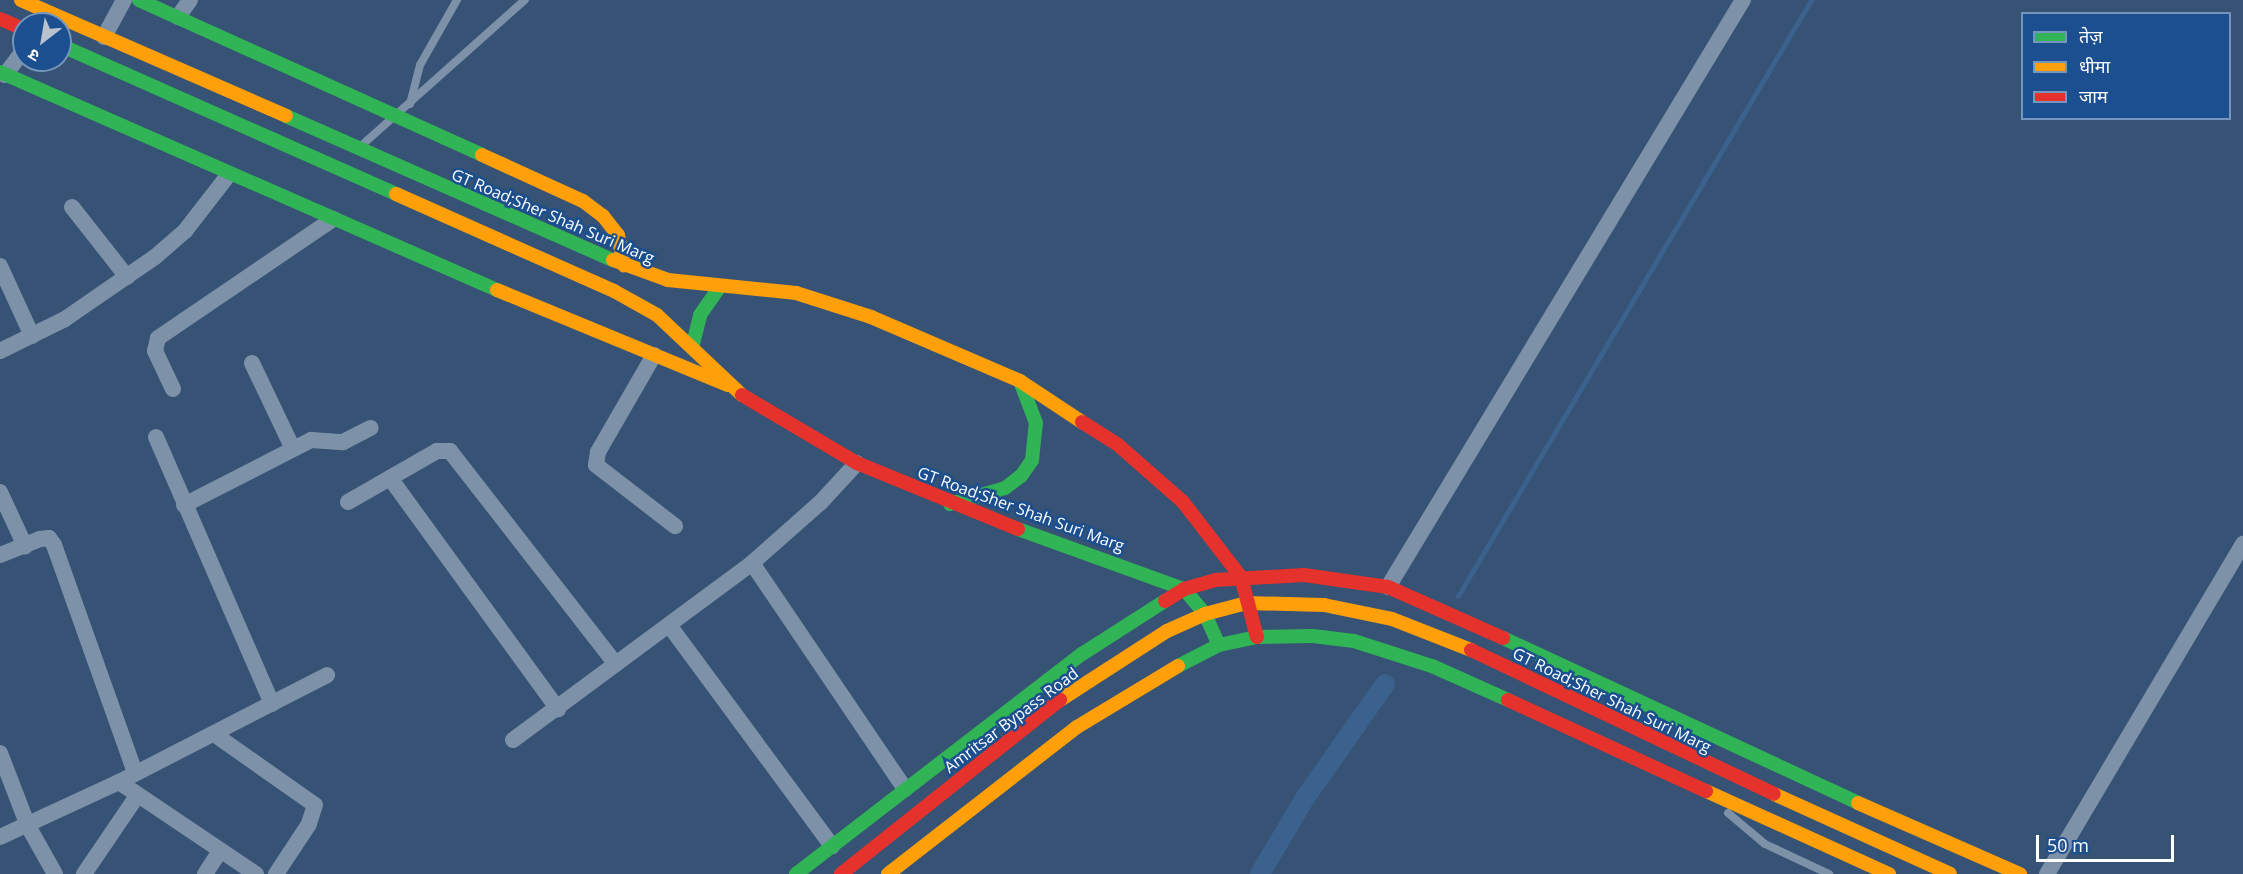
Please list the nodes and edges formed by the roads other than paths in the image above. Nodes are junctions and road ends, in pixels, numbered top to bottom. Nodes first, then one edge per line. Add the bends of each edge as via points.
1 (21, 0) edge
2 (124, 0) edge
3 (139, 0) edge
4 (190, 0) edge
5 (457, 0) edge
6 (525, 0) edge
7 (1743, 0) edge
8 (178, 17) junction
9 (104, 37) junction
10 (72, 50) edge
11 (3, 73) edge
12 (410, 105) junction
13 (399, 115) junction
14 (356, 150) junction
15 (229, 174) junction
16 (72, 207) dead end
17 (333, 219) junction
18 (0, 266) edge
19 (624, 266) junction
20 (127, 277) junction
21 (719, 288) junction
22 (32, 336) junction
23 (692, 348) junction
24 (0, 351) edge
25 (654, 355) junction
26 (252, 363) dead end
27 (1020, 381) junction
28 (729, 386) junction
29 (172, 389) dead end
30 (371, 428) dead end
31 (156, 437) dead end
32 (293, 449) junction
33 (857, 463) junction
34 (390, 478) junction
35 (0, 492) edge
36 (348, 502) dead end
37 (950, 504) junction
38 (184, 505) junction
39 (675, 526) dead end
40 (2243, 544) edge
41 (25, 546) junction
42 (0, 555) edge
43 (752, 563) junction
44 (1240, 577) junction
45 (1388, 587) junction
46 (1184, 590) junction
47 (1247, 603) junction
48 (1205, 614) junction
49 (669, 625) junction
50 (1257, 637) junction
51 (1219, 645) junction
52 (615, 664) junction
53 (327, 675) dead end
54 (272, 704) junction
55 (558, 709) junction
56 (214, 734) junction
57 (513, 740) dead end
58 (0, 753) edge
59 (135, 772) junction
60 (119, 782) junction
61 (905, 789) junction
62 (1707, 793) junction
63 (137, 796) junction
64 (28, 826) junction
65 (0, 837) edge
66 (832, 846) junction
67 (220, 851) junction
68 (55, 874) edge
69 (84, 874) edge
70 (205, 874) edge
71 (256, 874) edge
72 (276, 874) edge
73 (796, 874) edge
74 (841, 874) edge
75 (888, 874) edge
76 (1829, 874) edge
77 (1889, 874) edge
78 (1950, 874) edge
79 (2020, 874) edge
80 (2047, 874) edge

1 - 9 main road, GT Road;Sher Shah Suri Marg
2 - 9 street
3 - 8 main road
4 - 8 street
5 - 12 lane via 420,65
6 - 12 lane
7 - 45 street
8 - 13 main road
9 - 14 main road, GT Road;Sher Shah Suri Marg
10 - 23 main road, GT Road;Sher Shah Suri Marg via 614,291 657,315
11 - 15 main road
12 - 13 lane
13 - 14 lane
13 - 19 main road via 583,201 603,216 618,235
14 - 19 main road, GT Road;Sher Shah Suri Marg
15 - 17 main road
15 - 20 street via 185,231
16 - 20 street
17 - 25 main road
17 - 29 street via 158,338 155,351
18 - 22 street
19 - 21 main road, GT Road;Sher Shah Suri Marg via 668,280
20 - 22 street
21 - 23 main road via 700,315
21 - 27 main road, GT Road;Sher Shah Suri Marg via 796,293 904,330
22 - 24 street
23 - 28 main road, GT Road;Sher Shah Suri Marg
25 - 28 main road
25 - 39 street via 598,452 596,465
26 - 32 street
27 - 37 main road via 1036,423 1032,460 1021,477 1005,488
27 - 44 main road, GT Road;Sher Shah Suri Marg via 1117,444 1150,473 1212,536
28 - 33 main road, GT Road;Sher Shah Suri Marg via 784,423
30 - 32 street via 343,442 311,441
31 - 38 street
32 - 38 street
33 - 37 main road, GT Road;Sher Shah Suri Marg
33 - 43 street
34 - 36 street
34 - 52 street via 436,451 450,451 457,456
34 - 55 street
35 - 41 street
37 - 46 main road, GT Road;Sher Shah Suri Marg
38 - 54 street
40 - 80 street
41 - 42 street
41 - 59 street via 40,538 49,538 54,545
43 - 49 street
43 - 61 street
44 - 45 main road via 1304,575
44 - 46 main road
44 - 47 main road, GT Road;Sher Shah Suri Marg
45 - 79 main road
46 - 48 main road, GT Road;Sher Shah Suri Marg
46 - 61 main road via 1082,654
47 - 48 main road, Amritsar Bypass Road
47 - 50 main road, GT Road;Sher Shah Suri Marg
47 - 78 main road, GT Road;Sher Shah Suri Marg via 1324,605 1392,619 1447,639 1670,747
48 - 51 main road, GT Road;Sher Shah Suri Marg
48 - 74 main road, Amritsar Bypass Road via 1167,631 1060,700
49 - 52 street
49 - 66 street
50 - 51 main road
50 - 62 main road via 1313,636 1387,650 1489,691
51 - 75 main road via 1077,726
52 - 55 street
53 - 54 street
54 - 56 street
55 - 57 street
56 - 59 street
56 - 72 street via 315,804 309,824
58 - 64 street
59 - 60 street
60 - 63 street
60 - 64 street
61 - 66 main road
62 - 76 lane via 1765,844
62 - 77 main road
63 - 67 street
63 - 69 street
64 - 65 street
64 - 68 street
66 - 73 main road
67 - 70 street
67 - 71 street

